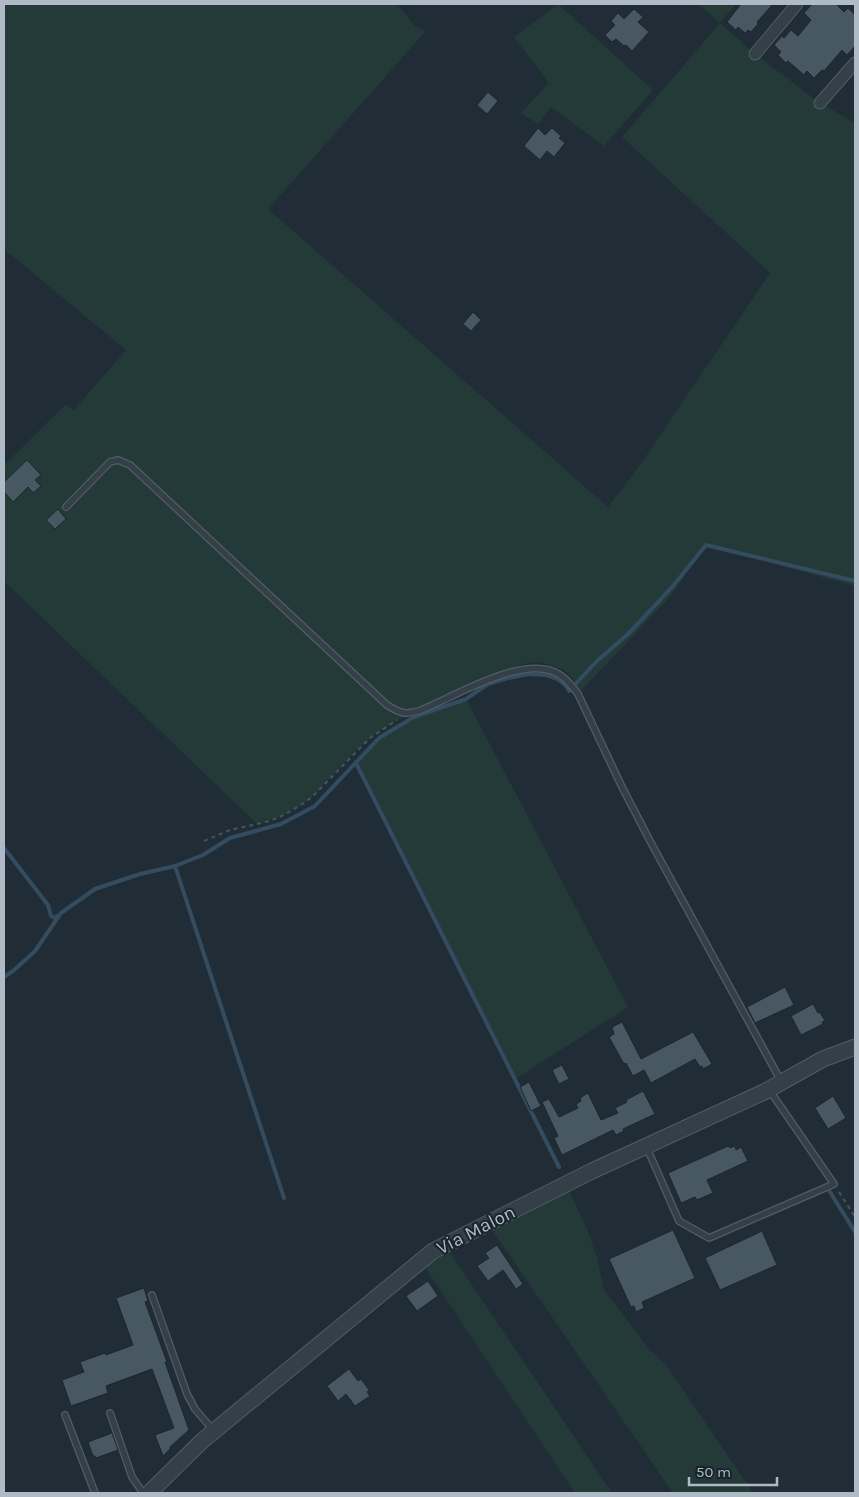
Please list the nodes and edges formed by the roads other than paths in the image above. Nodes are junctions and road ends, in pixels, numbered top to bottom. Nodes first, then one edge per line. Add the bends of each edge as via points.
1 (798, 4) edge
2 (755, 54) dead end
3 (855, 63) edge
4 (820, 103) dead end
5 (66, 507) dead end
6 (855, 1048) edge
7 (775, 1086) junction
8 (646, 1146) junction
9 (152, 1295) dead end
10 (110, 1413) dead end
11 (65, 1415) dead end
12 (214, 1431) junction
13 (95, 1493) edge
14 (143, 1493) edge
15 (149, 1493) edge

1 - 2 street
3 - 4 street
5 - 7 lane via 110,462 118,460 130,465 398,712 408,714 504,673 524,668 553,671 568,681 578,694 622,788
6 - 7 street, Via Malon via 823,1059
7 - 8 street, Via Malon
7 - 8 lane via 834,1184 709,1238 679,1221
8 - 12 street, Via Malon via 432,1251
9 - 12 lane via 187,1394
10 - 14 lane via 132,1478
11 - 13 lane
12 - 15 street, Via Malon

